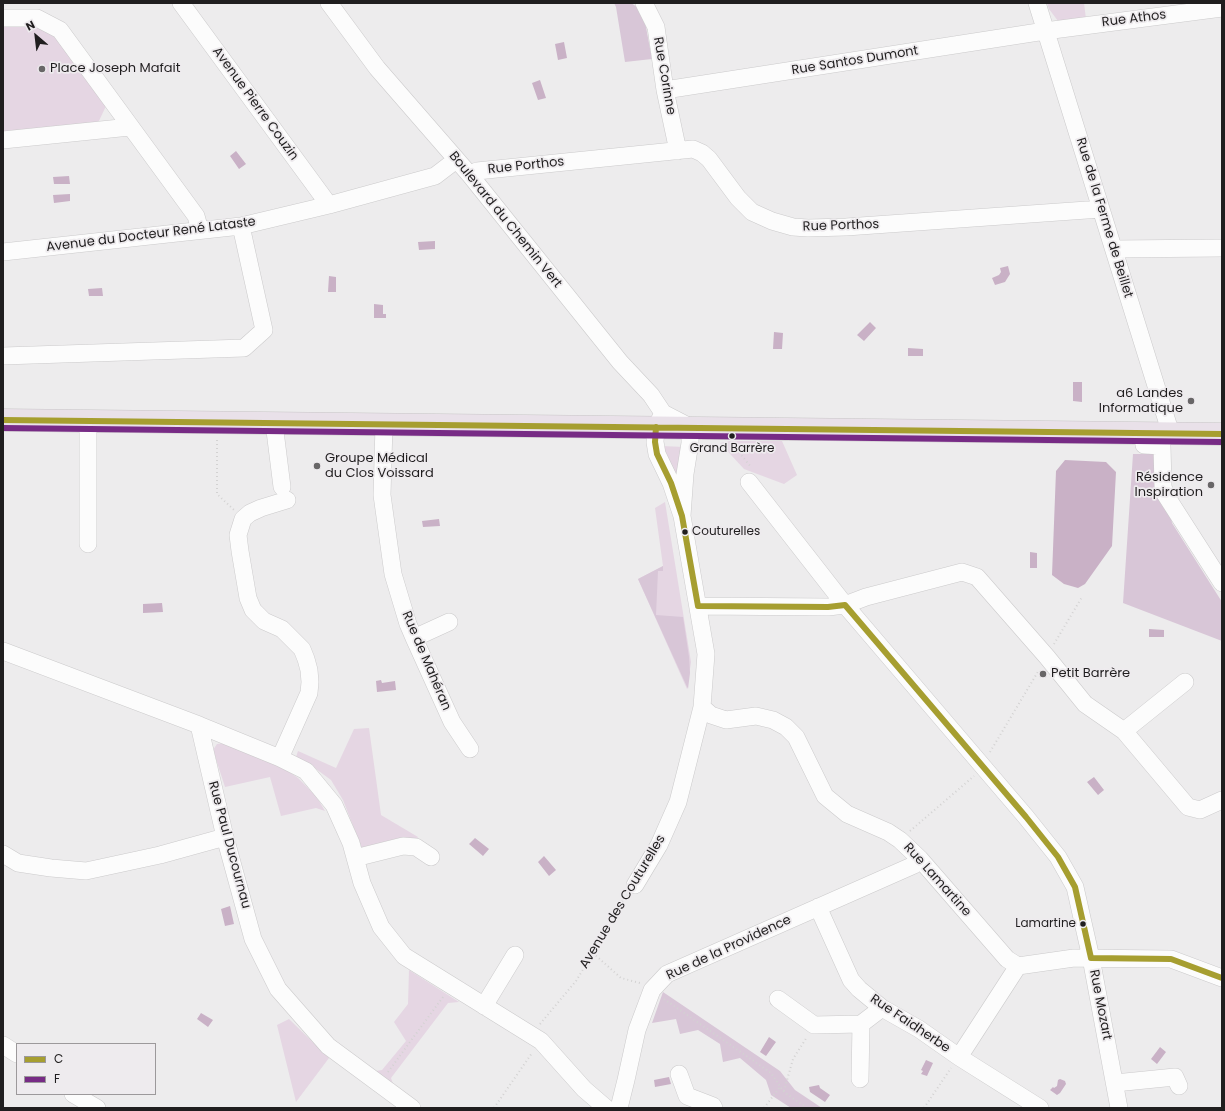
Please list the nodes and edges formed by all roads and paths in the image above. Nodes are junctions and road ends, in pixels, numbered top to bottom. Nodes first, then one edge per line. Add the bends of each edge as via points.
1 (181, 3) edge
2 (329, 3) edge
3 (644, 3) edge
4 (1037, 3) edge
5 (1222, 8) edge
6 (3, 18) edge
7 (1046, 31) junction
8 (665, 90) junction
9 (130, 127) junction
10 (3, 140) edge
11 (678, 151) junction
12 (456, 160) junction
13 (470, 175) junction
14 (329, 205) junction
15 (1101, 209) junction
16 (241, 226) junction
17 (200, 230) junction
18 (1222, 248) edge
19 (1114, 250) junction
20 (3, 252) edge
21 (3, 356) edge
22 (3, 420) edge
23 (660, 420) junction
24 (88, 421) junction
25 (217, 423) junction
26 (274, 423) junction
27 (384, 425) junction
28 (690, 427) junction
29 (1143, 433) junction
30 (1171, 434) junction
31 (1222, 434) edge
32 (733, 444) dead end
33 (749, 482) joint
34 (682, 516) junction
35 (243, 519) junction
36 (88, 544) dead end
37 (1222, 583) edge
38 (1082, 597) dead end
39 (698, 606) junction
40 (845, 606) junction
41 (449, 622) dead end
42 (414, 638) junction
43 (3, 652) edge
44 (1047, 657) junction
45 (1185, 682) dead end
46 (702, 707) junction
47 (198, 724) junction
48 (1124, 731) junction
49 (470, 749) dead end
50 (280, 758) junction
51 (983, 768) junction
52 (1222, 800) edge
53 (225, 837) junction
54 (900, 840) junction
55 (3, 854) edge
56 (431, 857) dead end
57 (355, 858) junction
58 (920, 859) junction
59 (635, 885) joint
60 (818, 907) junction
61 (593, 953) junction
62 (515, 955) dead end
63 (1091, 958) junction
64 (1018, 966) junction
65 (1222, 978) edge
66 (576, 981) dead end
67 (451, 986) junction
68 (652, 990) junction
69 (778, 999) dead end
70 (484, 1006) junction
71 (882, 1008) junction
72 (861, 1024) junction
73 (814, 1026) junction
74 (3, 1045) edge
75 (16, 1053) edge
76 (959, 1057) junction
77 (679, 1074) dead end
78 (860, 1078) dead end
79 (1115, 1083) junction
80 (379, 1084) junction
81 (1179, 1086) dead end
82 (780, 1087) junction
83 (784, 1092) junction
84 (75, 1095) edge
85 (97, 1108) edge
86 (412, 1108) edge
87 (606, 1108) edge
88 (619, 1108) edge
89 (714, 1108) edge
90 (764, 1108) edge
91 (807, 1108) edge
92 (924, 1108) edge
93 (1040, 1108) edge
94 (1119, 1108) edge

1 - 14 street, Avenue Pierre Couzin
2 - 12 street, Boulevard du Chemin Vert via 377,68
3 - 8 street, Rue Corinne via 656,28
4 - 7 street, Rue de la Ferme de Beillet
5 - 7 street, Rue Athos
6 - 9 street via 38,18 60,30
7 - 8 street, Rue Santos Dumont
7 - 15 street, Rue de la Ferme de Beillet
8 - 11 street, Rue Corinne
9 - 10 street
9 - 17 street via 196,216
11 - 13 street, Rue Porthos via 477,171
11 - 15 street, Rue Porthos via 693,149 702,153 752,212 793,227 846,227
12 - 13 street, Boulevard du Chemin Vert
12 - 14 street, Avenue du Docteur René Lataste via 435,176
13 - 23 street, Boulevard du Chemin Vert via 620,362 651,395
14 - 16 street, Avenue du Docteur René Lataste
15 - 19 street, Rue de la Ferme de Beillet
16 - 17 street, Avenue du Docteur René Lataste
16 - 21 street via 264,330 244,348
17 - 20 street, Avenue du Docteur René Lataste
18 - 19 street
19 - 30 street, Rue de la Ferme de Beillet
22 - 24 main road
23 - 27 main road
23 - 28 main road
23 - 34 street, Avenue des Couturelles via 655,442 657,454 671,483
24 - 25 main road
24 - 36 street
25 - 26 main road
25 - 35 path via 216,494
26 - 27 main road
26 - 35 street via 284,494 250,512
27 - 42 street, Rue de Mahéran via 382,495 393,574
28 - 29 main road
28 - 34 street, Avenue des Couturelles
29 - 30 main road
29 - 37 street via 1144,445 1162,446 1165,494
30 - 31 main road
32 - 33 path via 756,474
33 - 40 street, Rue Mozart
34 - 39 street, Avenue des Couturelles
35 - 50 street via 238,535 248,598 253,610 264,621 282,629 302,649 309,670 310,693
38 - 44 path
39 - 40 street
39 - 46 street, Avenue des Couturelles via 706,654
40 - 44 street via 962,572 977,576
40 - 51 street, Rue Mozart
41 - 42 street
42 - 49 street, Rue de Mahéran via 452,722
43 - 47 street
44 - 48 street via 1085,704
44 - 51 path via 990,750
45 - 48 street
46 - 54 street, Rue Lamartine via 711,715 726,720 756,716 773,720 786,727 796,737 825,796 847,814
46 - 59 street, Avenue des Couturelles via 678,802 659,845
47 - 50 street
47 - 53 street, Rue Paul Ducournau
48 - 52 street via 1188,807 1200,810
50 - 57 street via 306,770 334,805
51 - 54 path
51 - 63 street, Rue Mozart via 1062,863 1075,887
53 - 55 street via 160,855 86,871 18,863
53 - 80 street, Rue Paul Ducournau via 253,939 278,989 328,1046
54 - 58 street, Rue Lamartine
56 - 57 street via 416,847 404,846
57 - 67 street via 362,883 381,927 404,956
58 - 60 street, Rue de la Providence via 914,865
58 - 64 street, Rue Lamartine via 1007,959
59 - 61 path, Avenue des Couturelles via 615,911
60 - 68 street, Rue de la Providence via 667,974
60 - 71 street, Rue Faidherbe via 851,980
61 - 66 path, Avenue des Couturelles
61 - 68 path via 621,978 639,982
62 - 70 street
63 - 64 street
63 - 65 street via 1171,959
63 - 79 street, Rue Mozart
64 - 76 street
67 - 70 street
67 - 80 path
68 - 82 path via 770,1073
68 - 88 street, Rue de la Providence via 637,1030
69 - 73 street
70 - 87 street via 541,1041
71 - 72 street
71 - 76 street, Rue Faidherbe via 919,1029
72 - 73 street
72 - 78 street
73 - 83 path via 793,1059
74 - 75 street
76 - 92 path
76 - 93 street, Rue Faidherbe
77 - 89 street via 687,1096
79 - 81 street via 1175,1077
79 - 94 street, Rue Mozart
80 - 86 street, Rue Paul Ducournau
82 - 83 path
82 - 90 path
83 - 91 path
84 - 85 street

